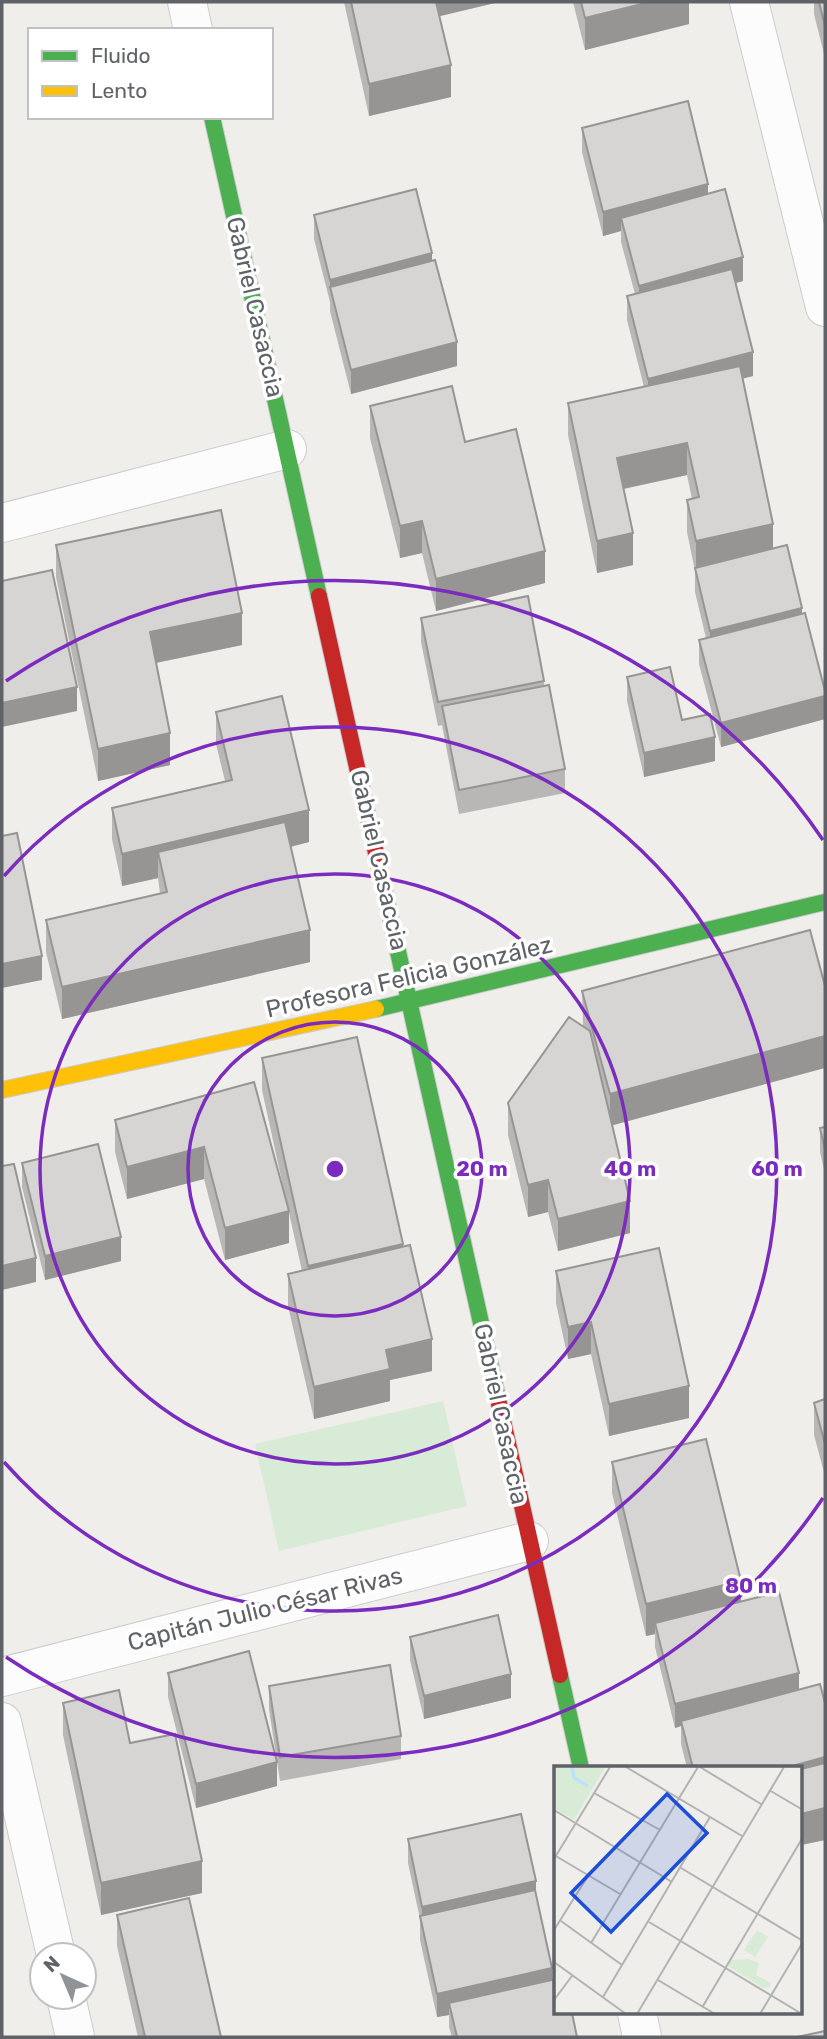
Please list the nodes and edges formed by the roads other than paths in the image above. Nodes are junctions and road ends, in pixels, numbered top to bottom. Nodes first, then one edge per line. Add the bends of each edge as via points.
1 (187, 2) edge
2 (749, 2) edge
3 (193, 28) edge
4 (212, 119) edge
5 (825, 307) edge
6 (287, 449) junction
7 (2, 523) edge
8 (825, 902) edge
9 (411, 1002) junction
10 (2, 1090) edge
11 (529, 1542) junction
12 (2, 1677) edge
13 (2, 1722) edge
14 (581, 1766) edge
15 (53, 1941) edge
16 (69, 2011) edge
17 (636, 2014) edge
18 (75, 2037) edge
19 (642, 2037) edge

1 - 3 street
2 - 5 street
4 - 6 street, Gabriel Casaccia
6 - 7 street
6 - 9 street, Gabriel Casaccia
8 - 9 street, Profesora Felicia González
9 - 10 street, Profesora Felicia González
9 - 11 street, Gabriel Casaccia
11 - 12 street, Capitán Julio César Rivas
11 - 14 street, Gabriel Casaccia
13 - 15 street
16 - 18 street
17 - 19 street

